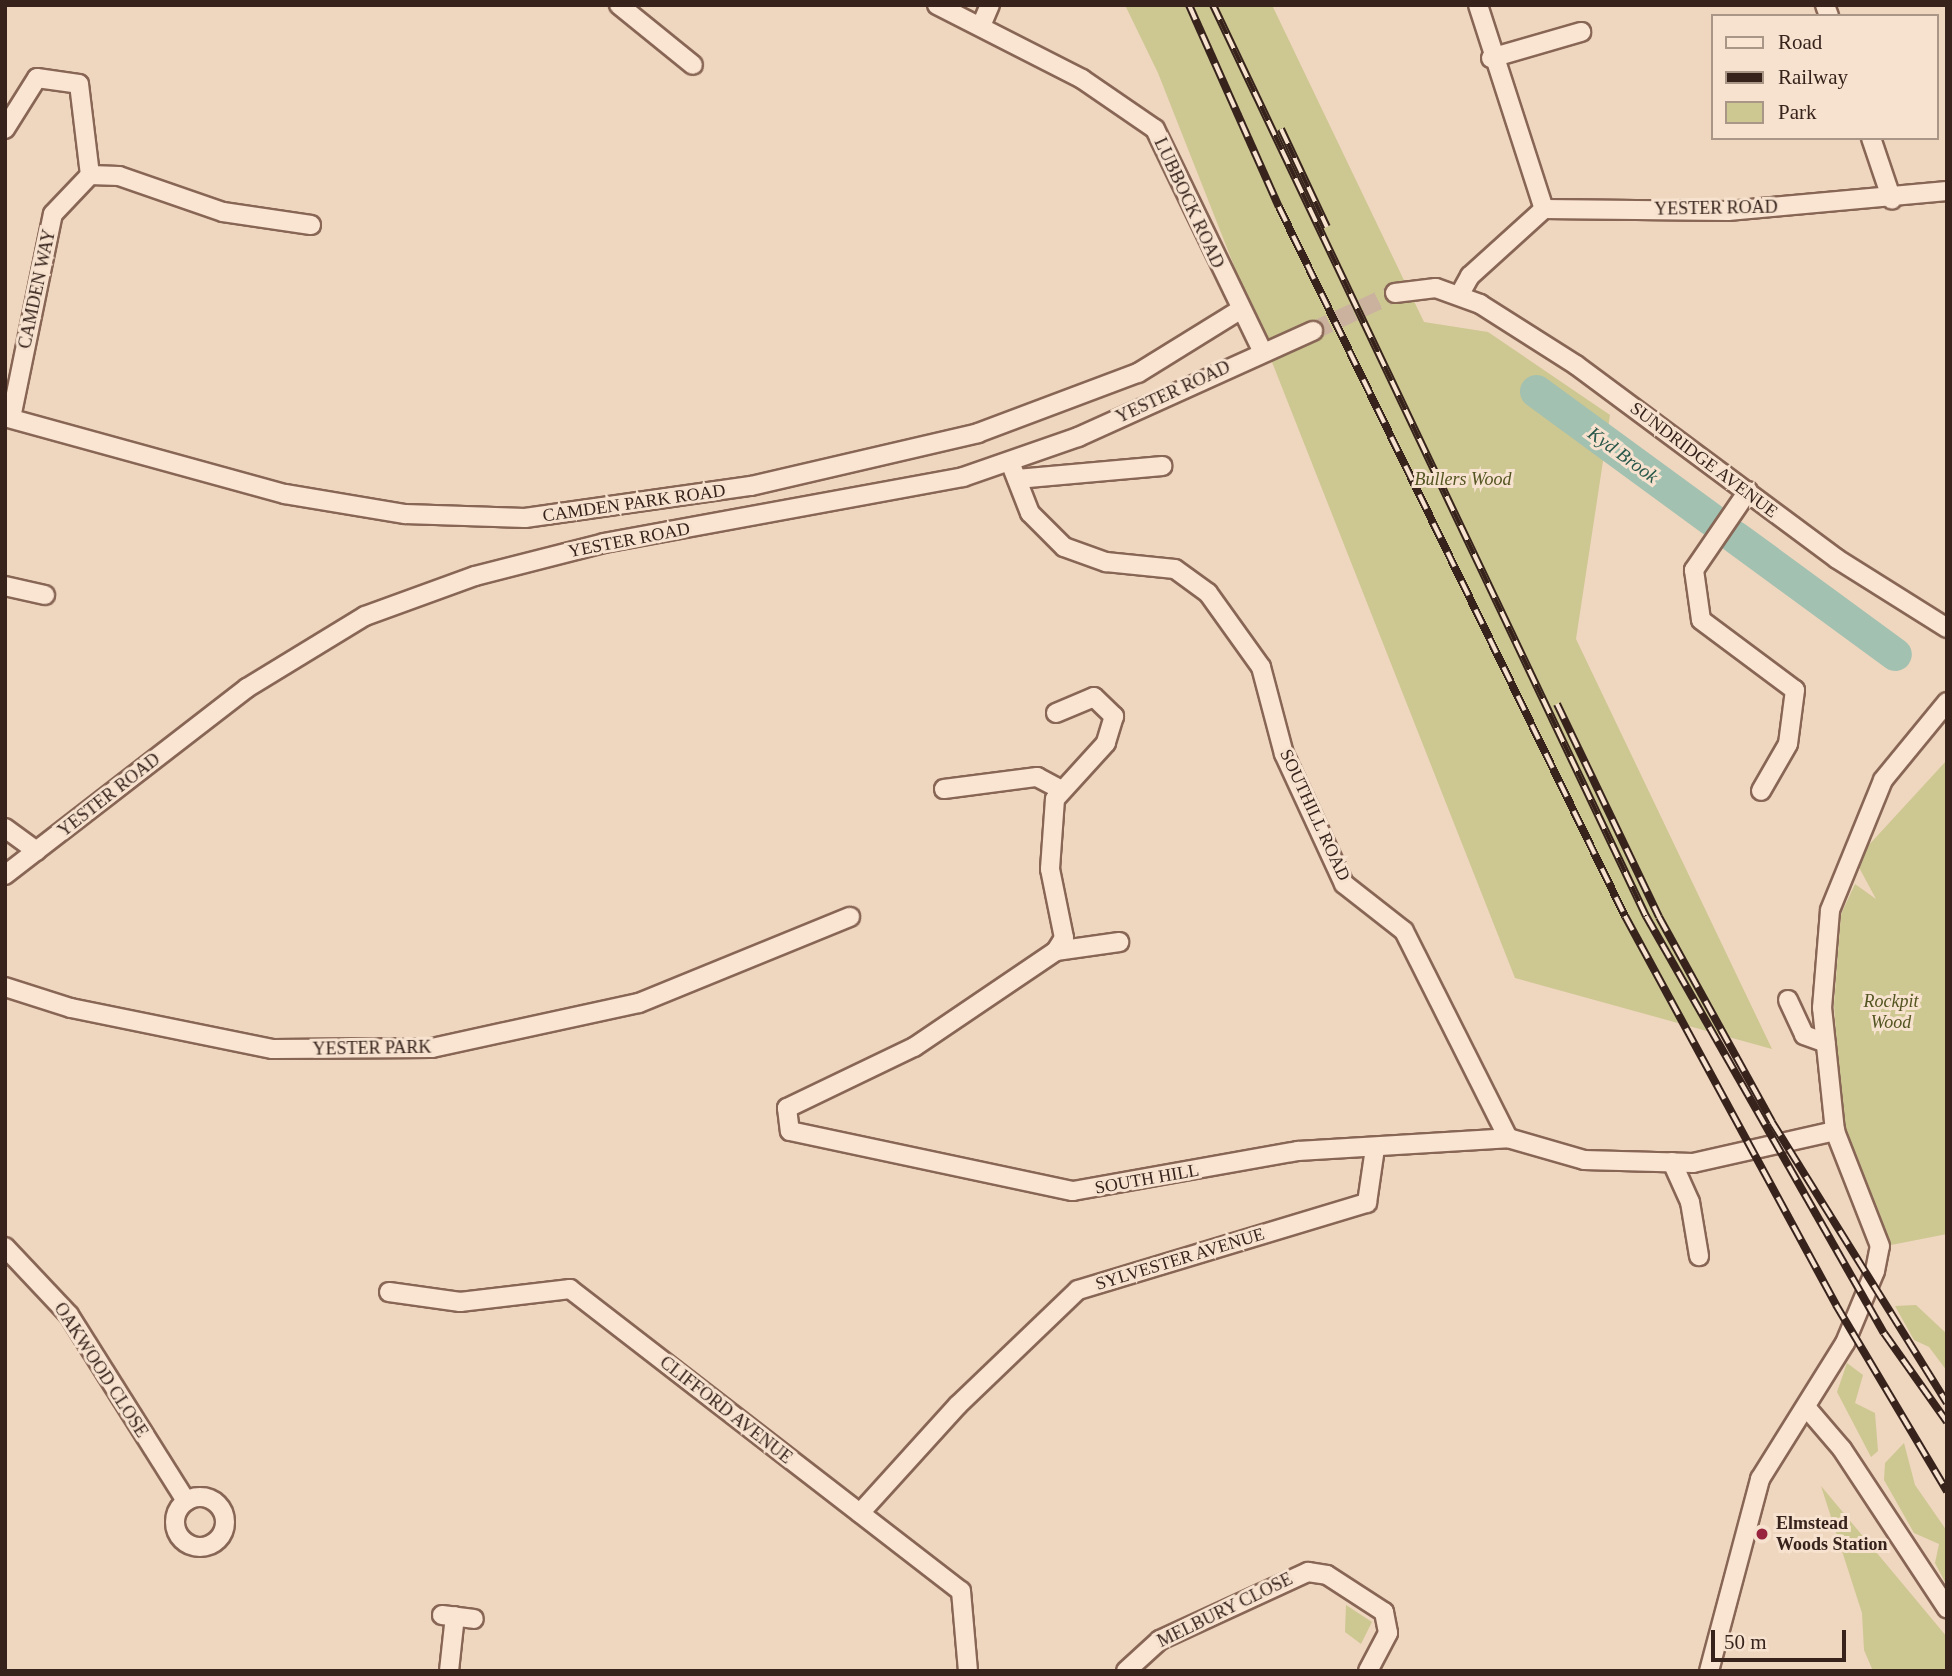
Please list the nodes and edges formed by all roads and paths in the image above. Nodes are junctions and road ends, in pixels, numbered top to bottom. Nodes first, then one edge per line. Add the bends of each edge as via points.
1 (619, 5) edge
2 (937, 5) edge
3 (990, 5) edge
4 (1478, 5) edge
5 (981, 26) junction
6 (1581, 32) dead end
7 (1491, 58) junction
8 (693, 65) dead end
9 (5, 129) edge
10 (1872, 140) edge
11 (90, 175) junction
12 (1947, 191) edge
13 (1892, 200) junction
14 (1544, 209) junction
15 (311, 225) dead end
16 (1395, 293) tunnel mouth
17 (1460, 294) junction
18 (1240, 310) junction
19 (1313, 331) tunnel mouth
20 (1262, 350) junction
21 (8, 417) edge
22 (1010, 462) junction
23 (1162, 466) dead end
24 (1017, 479) junction
25 (1748, 491) junction
26 (5, 586) edge
27 (45, 594) dead end
28 (1947, 628) edge
29 (1947, 702) edge
30 (1056, 713) dead end
31 (944, 789) dead end
32 (1060, 790) junction
33 (1761, 791) dead end
34 (5, 828) edge
35 (37, 851) junction
36 (5, 875) edge
37 (850, 917) dead end
38 (1119, 942) dead end
39 (1056, 951) junction
40 (5, 987) edge
41 (1788, 1000) dead end
42 (1826, 1043) junction
43 (1835, 1131) junction
44 (1508, 1138) junction
45 (1375, 1149) junction
46 (1672, 1162) junction
47 (5, 1247) edge
48 (1699, 1256) dead end
49 (389, 1292) dead end
50 (1806, 1407) junction
51 (186, 1501) dead end
52 (860, 1513) junction
53 (1947, 1608) edge
54 (474, 1619) dead end
55 (449, 1671) edge
56 (968, 1671) edge
57 (1126, 1671) edge
58 (1368, 1671) edge
59 (1709, 1671) edge

1 - 8 street
2 - 5 street, LUBBOCK ROAD
3 - 5 street
4 - 7 street
5 - 18 street, LUBBOCK ROAD via 1082,79 1155,129
6 - 7 street
7 - 14 street
9 - 11 street via 37,78 79,84
10 - 13 street
11 - 15 street via 119,176 223,212
11 - 21 street, CAMDEN WAY via 53,214
12 - 13 street, YESTER ROAD
13 - 14 street, YESTER ROAD via 1728,211
14 - 17 street via 1470,276
16 - 17 street via 1436,288
17 - 25 street, SUNDRIDGE AVENUE via 1576,365
18 - 20 street, LUBBOCK ROAD
18 - 21 street, CAMDEN PARK ROAD via 1138,373 954,440 751,486 525,519 405,514 285,494
19 - 20 street, YESTER ROAD
20 - 22 street, YESTER ROAD via 1078,438
22 - 24 street, SOUTHILL ROAD
22 - 35 street, YESTER ROAD via 924,488 604,543 423,592 365,616 247,688
23 - 24 street
24 - 44 street, SOUTHILL ROAD via 1030,513 1065,547 1106,562 1175,569 1208,593 1261,667 1284,754 1344,884 1404,930
25 - 28 street, SUNDRIDGE AVENUE via 1837,559
25 - 33 street via 1694,570 1701,620 1795,690 1788,744
26 - 27 street
29 - 42 street via 1883,780 1830,910
30 - 32 street via 1094,697 1114,716 1106,743
31 - 32 street via 1037,777
32 - 39 street via 1049,825 1064,938
34 - 35 street
35 - 36 street, YESTER ROAD
37 - 40 street, YESTER PARK via 639,1003 432,1048 273,1049 71,1008
38 - 39 street
39 - 45 street, SOUTH HILL via 914,1047 787,1108 790,1131 1073,1191 1298,1151
41 - 42 street via 1804,1035
42 - 43 street
43 - 46 street
43 - 50 street via 1880,1246 1845,1343
44 - 45 street, SOUTH HILL
44 - 46 street via 1584,1160
45 - 52 street, SYLVESTER AVENUE via 1367,1203 1078,1290 958,1405
46 - 48 street via 1690,1202
47 - 51 street, OAKWOOD CLOSE via 69,1315
49 - 52 street, CLIFFORD AVENUE via 460,1302 570,1289
50 - 53 street via 1842,1449
50 - 59 street via 1760,1479
52 - 56 street, CLIFFORD AVENUE via 961,1591
54 - 55 street via 449,1615
57 - 58 street, MELBURY CLOSE via 1160,1640 1308,1572 1327,1575 1384,1612 1388,1633

